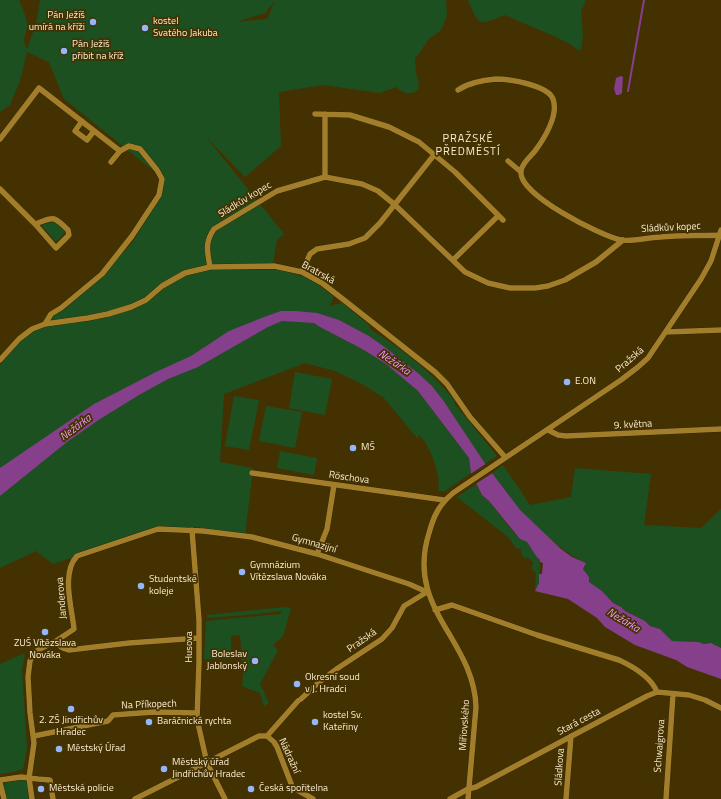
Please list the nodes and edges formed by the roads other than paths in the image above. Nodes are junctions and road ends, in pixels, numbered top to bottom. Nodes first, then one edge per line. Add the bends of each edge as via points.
1 (458, 90) dead end
2 (315, 114) dead end
3 (326, 114) junction
4 (82, 121) junction
5 (94, 131) junction
6 (0, 139) edge
7 (120, 151) junction
8 (434, 154) junction
9 (508, 161) dead end
10 (111, 162) dead end
11 (521, 172) junction
12 (325, 177) junction
13 (0, 189) edge
14 (394, 204) junction
15 (35, 224) junction
16 (721, 233) edge
17 (623, 240) junction
18 (453, 260) junction
19 (210, 267) junction
20 (302, 272) junction
21 (45, 324) junction
22 (721, 330) edge
23 (666, 332) junction
24 (0, 360) edge
25 (721, 428) edge
26 (548, 430) junction
27 (504, 458) junction
28 (252, 473) dead end
29 (334, 485) junction
30 (444, 500) junction
31 (192, 530) junction
32 (317, 554) junction
33 (427, 592) junction
34 (435, 610) junction
35 (199, 638) junction
36 (56, 641) junction
37 (657, 692) junction
38 (673, 694) junction
39 (721, 708) edge
40 (196, 713) junction
41 (34, 736) junction
42 (267, 736) junction
43 (571, 736) junction
44 (207, 763) junction
45 (29, 778) junction
46 (0, 780) edge
47 (0, 783) edge
48 (468, 789) junction
49 (4, 799) edge
50 (32, 799) edge
51 (53, 799) edge
52 (135, 799) edge
53 (225, 799) edge
54 (313, 799) edge
55 (450, 799) edge
56 (468, 799) edge
57 (566, 799) edge
58 (666, 799) edge

1 - 11 street via 481,82 502,79 540,87 551,94 555,106 552,118 543,140 523,165
2 - 3 street
3 - 8 street via 350,115 389,127 419,142
3 - 12 street
4 - 5 street
4 - 5 street via 76,131 81,136 87,140
4 - 6 street via 38,88
5 - 7 street
7 - 10 street
7 - 21 street, Bratrská via 129,146 140,149 161,176 159,195 132,236 102,274 51,314
8 - 14 street
8 - 18 street via 501,218
9 - 11 street, Sládkův kopec
11 - 17 street, Sládkův kopec via 525,184 561,213 605,235
12 - 14 street, Sládkův kopec via 362,184 378,191
12 - 19 street, Sládkův kopec via 277,191 214,228 209,236 207,251
13 - 15 street
14 - 18 street, Sládkův kopec
14 - 20 street via 365,238 349,244 317,249 310,254
15 - 15 street via 56,248 69,235 68,230 53,218
16 - 17 street, Sládkův kopec
16 - 23 street, Pražská via 706,271
17 - 18 street, Sládkův kopec via 596,262 572,276 548,286 535,288 510,288 488,283 466,272
19 - 20 street, Bratrská via 274,266
19 - 21 street, Bratrská via 185,274 162,286 146,300 130,307 108,314
20 - 27 street, Bratrská via 322,283 435,372
21 - 24 street, Bratrská via 32,329 19,339
22 - 23 street
23 - 26 street, Pražská via 648,358 638,367
25 - 26 street, 9. května via 566,436
26 - 27 street, Pražská
27 - 30 street, Pražská
28 - 29 street, Röschova
29 - 30 street, Röschova
29 - 32 street via 327,529
30 - 33 street via 433,519 424,553
31 - 32 street, Gymnazijní via 252,537
31 - 35 street, Husova
31 - 36 street, Janderova via 158,529 77,556 70,566 68,580 74,629
32 - 33 street, Gymnazijní
33 - 34 street, Miřiovského
33 - 42 street, Pražská via 404,606 382,640 318,683
34 - 37 street via 452,605 537,635 605,655 636,669 649,680
34 - 48 street, Miřiovského via 466,666 474,686 476,707
35 - 36 street via 69,650 63,649
35 - 40 street, Husova
36 - 41 street, Janderova via 38,650 30,661 30,713
37 - 38 street
37 - 43 street, Stará cesta
38 - 39 street via 698,697
38 - 58 street, Schwaigrova
40 - 41 street, Na Příkopech via 154,712 113,716 108,722
40 - 44 street, Husova
41 - 45 street, Janderova
42 - 44 street via 259,736
42 - 54 street, Nádražní via 277,747 292,786
43 - 48 street, Stará cesta
43 - 57 street, Sládkova
44 - 52 street
44 - 53 street, Husova
45 - 46 street via 21,776
45 - 50 street, Janderova
45 - 51 street via 50,780
47 - 49 street
48 - 55 street, Stará cesta
48 - 56 street, Miřiovského

